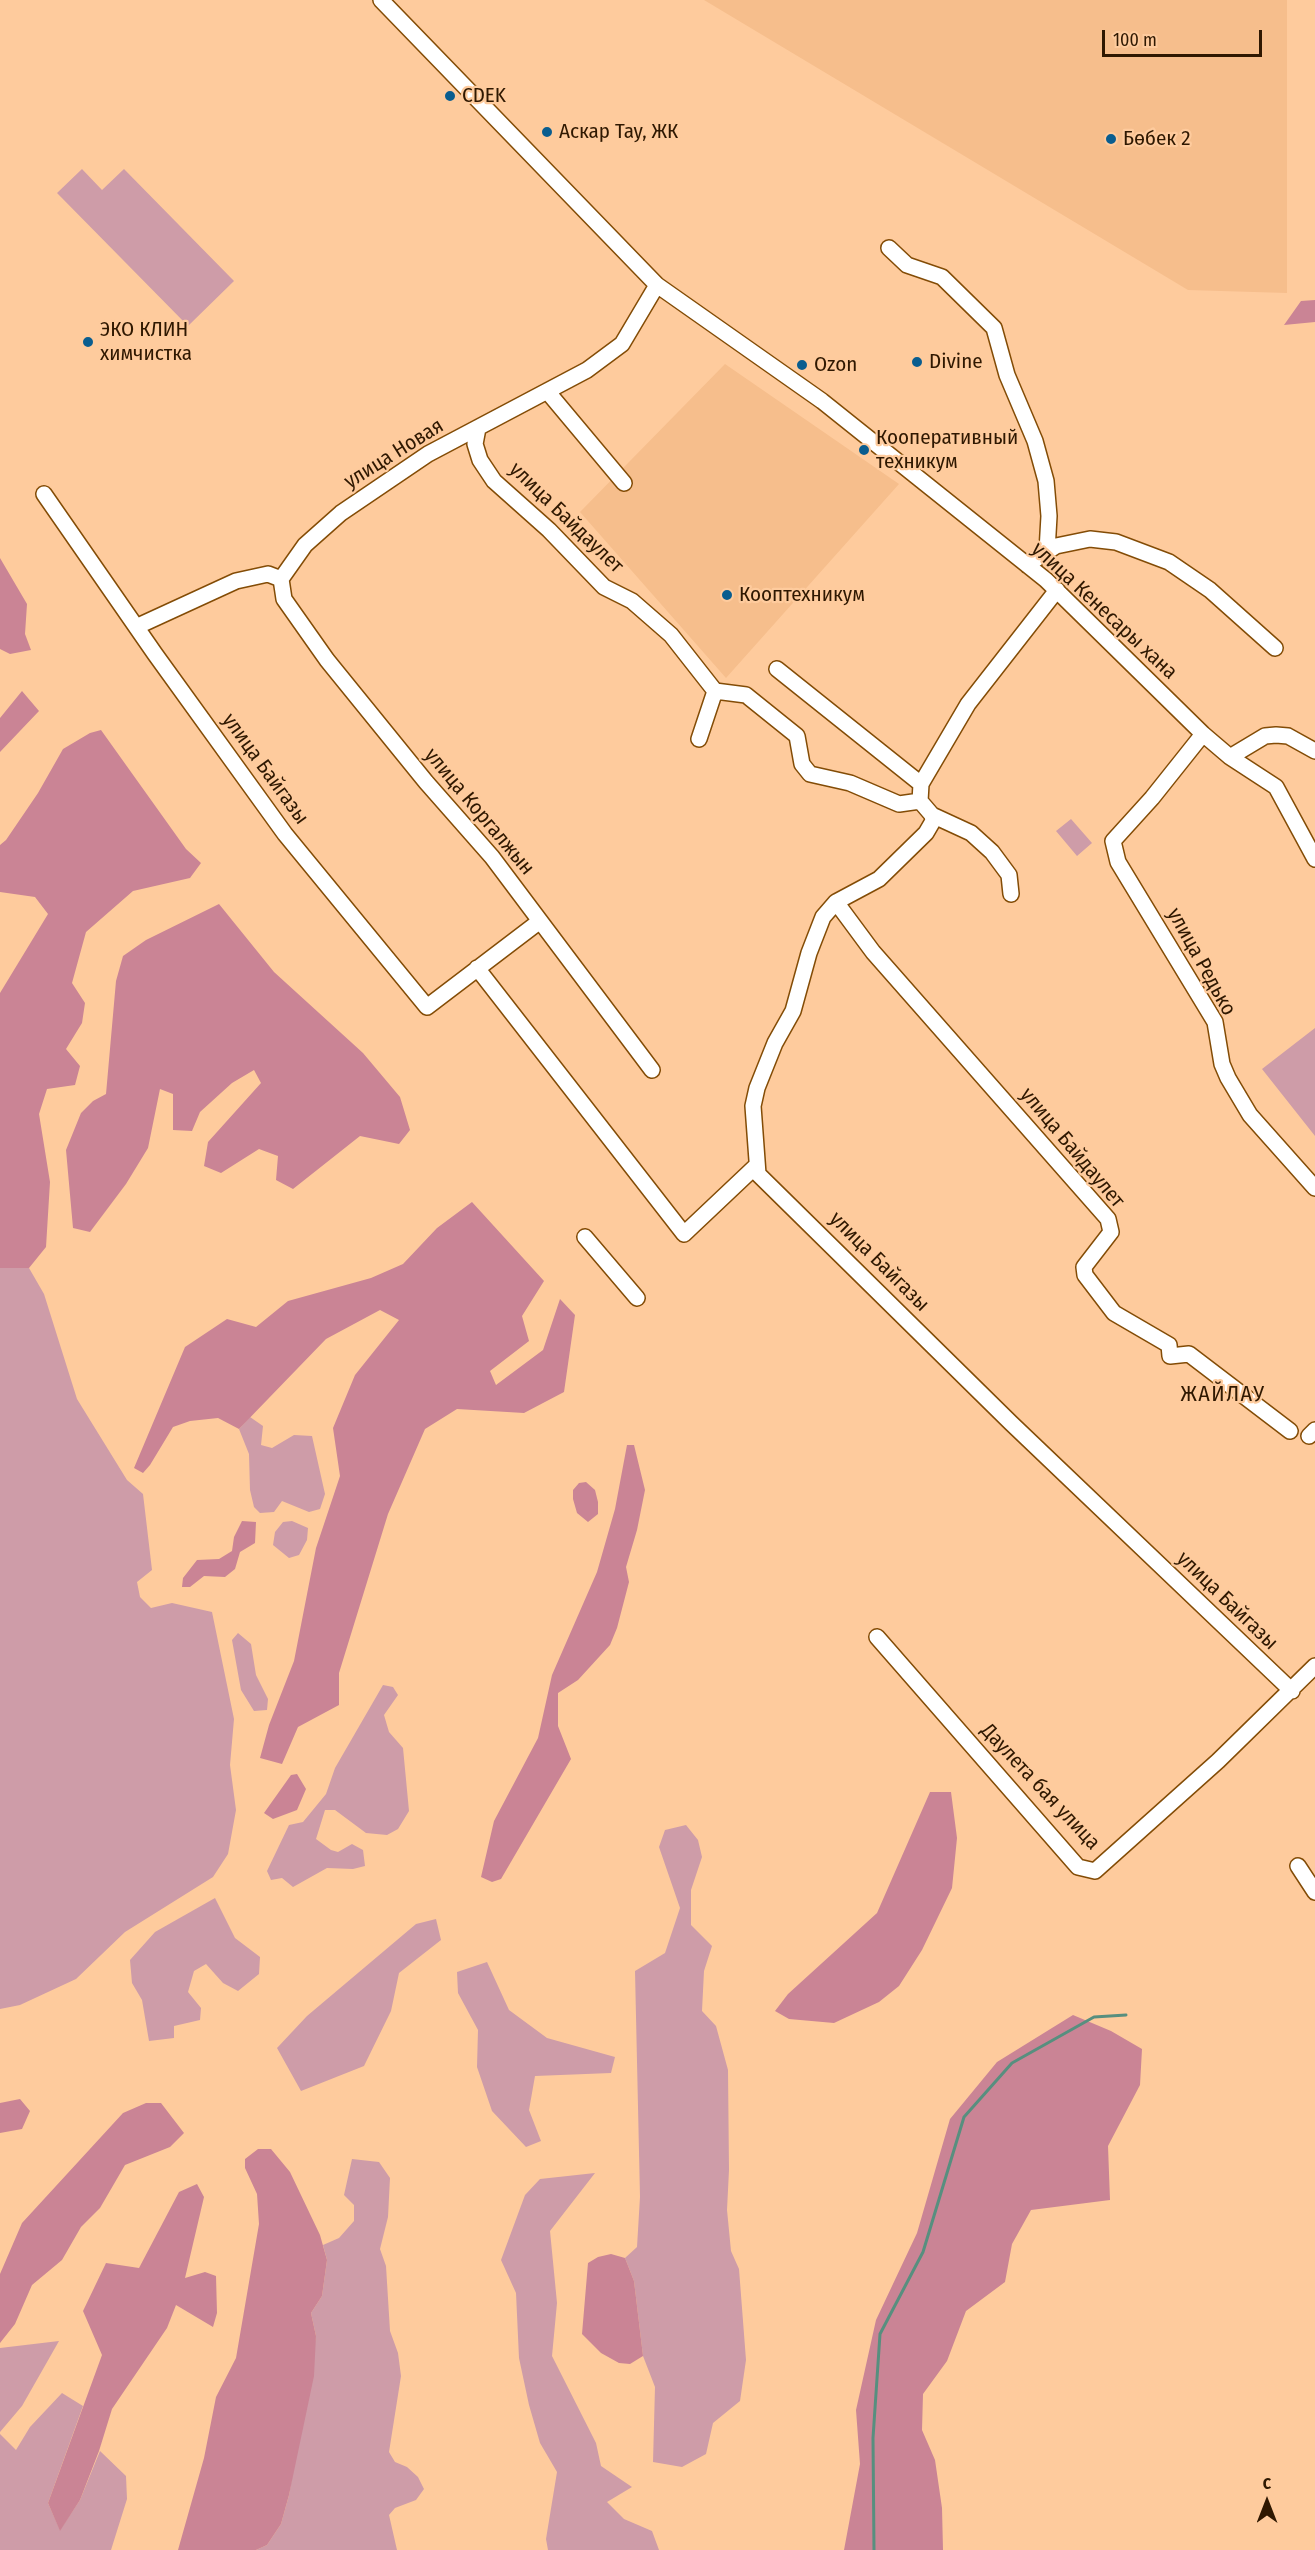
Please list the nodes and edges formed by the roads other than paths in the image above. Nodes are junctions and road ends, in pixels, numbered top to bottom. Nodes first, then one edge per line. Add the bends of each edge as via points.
1 (381, 0) edge
2 (890, 249) dead end
3 (657, 285) junction
4 (547, 391) junction
5 (478, 428) junction
6 (624, 483) dead end
7 (44, 494) dead end
8 (1047, 551) junction
9 (1027, 565) junction
10 (281, 579) junction
11 (1057, 590) junction
12 (138, 626) junction
13 (1275, 648) dead end
14 (777, 669) dead end
15 (715, 691) junction
16 (1203, 734) junction
17 (699, 739) dead end
18 (1315, 751) edge
19 (1230, 757) junction
20 (921, 784) junction
21 (921, 801) junction
22 (932, 815) junction
23 (1315, 859) edge
24 (1011, 894) dead end
25 (836, 902) junction
26 (540, 921) junction
27 (477, 968) junction
28 (652, 1070) dead end
29 (757, 1165) junction
30 (1315, 1188) edge
31 (585, 1237) dead end
32 (637, 1298) dead end
33 (1290, 1431) dead end
34 (877, 1637) dead end
35 (1315, 1666) edge
36 (1292, 1692) junction
37 (1298, 1866) dead end
38 (1315, 1892) edge

1 - 3 street, улица Кенесары хана
2 - 8 street via 907,264 942,277 994,328 1046,482
3 - 4 street, улица Новая via 622,344 587,370
3 - 9 street, улица Кенесары хана via 822,401
4 - 5 street, улица Новая
4 - 6 street
5 - 10 street, улица Новая via 428,454 341,513 305,545
5 - 15 street, улица Байдаулет via 475,444 494,482 549,530 604,587 632,601 664,629
7 - 12 street, улица Байгазы
8 - 9 street
8 - 13 street via 1056,546 1099,540 1116,542 1169,562 1210,590
9 - 11 street, улица Кенесары хана
10 - 12 street via 268,574 236,581
10 - 26 street, улица Коргалжын via 284,599 327,660 492,856
11 - 16 street, улица Кенесары хана
11 - 20 street via 968,704
12 - 27 street, улица Байгазы via 285,834 427,1007
14 - 20 street
15 - 17 street
15 - 21 street via 746,695 797,736 802,764 810,774 850,783 899,804
16 - 19 street, улица Кенесары хана
16 - 30 street, улица Редько via 1113,840 1118,862 1215,1022 1222,1064 1250,1115
18 - 19 street via 1288,736 1276,735 1265,736
19 - 23 street, улица Кенесары хана via 1276,787
20 - 21 street
21 - 22 street
22 - 24 street via 971,833 992,852 1009,875
22 - 25 street via 926,833 902,860 879,879
25 - 29 street via 823,917 793,1011 757,1088 753,1106
25 - 33 street, улица Байдаулет via 873,952 1108,1219 1111,1232 1084,1267 1085,1275 1114,1313 1169,1345 1170,1356 1189,1354
26 - 27 street, улица Байгазы
26 - 28 street, улица Коргалжын
27 - 29 street via 684,1234
29 - 36 street, улица Байгазы via 758,1174 1011,1424
31 - 32 street
34 - 36 street, Даулета бая улица via 1078,1867 1095,1871
35 - 36 street, Даулета бая улица
37 - 38 street

